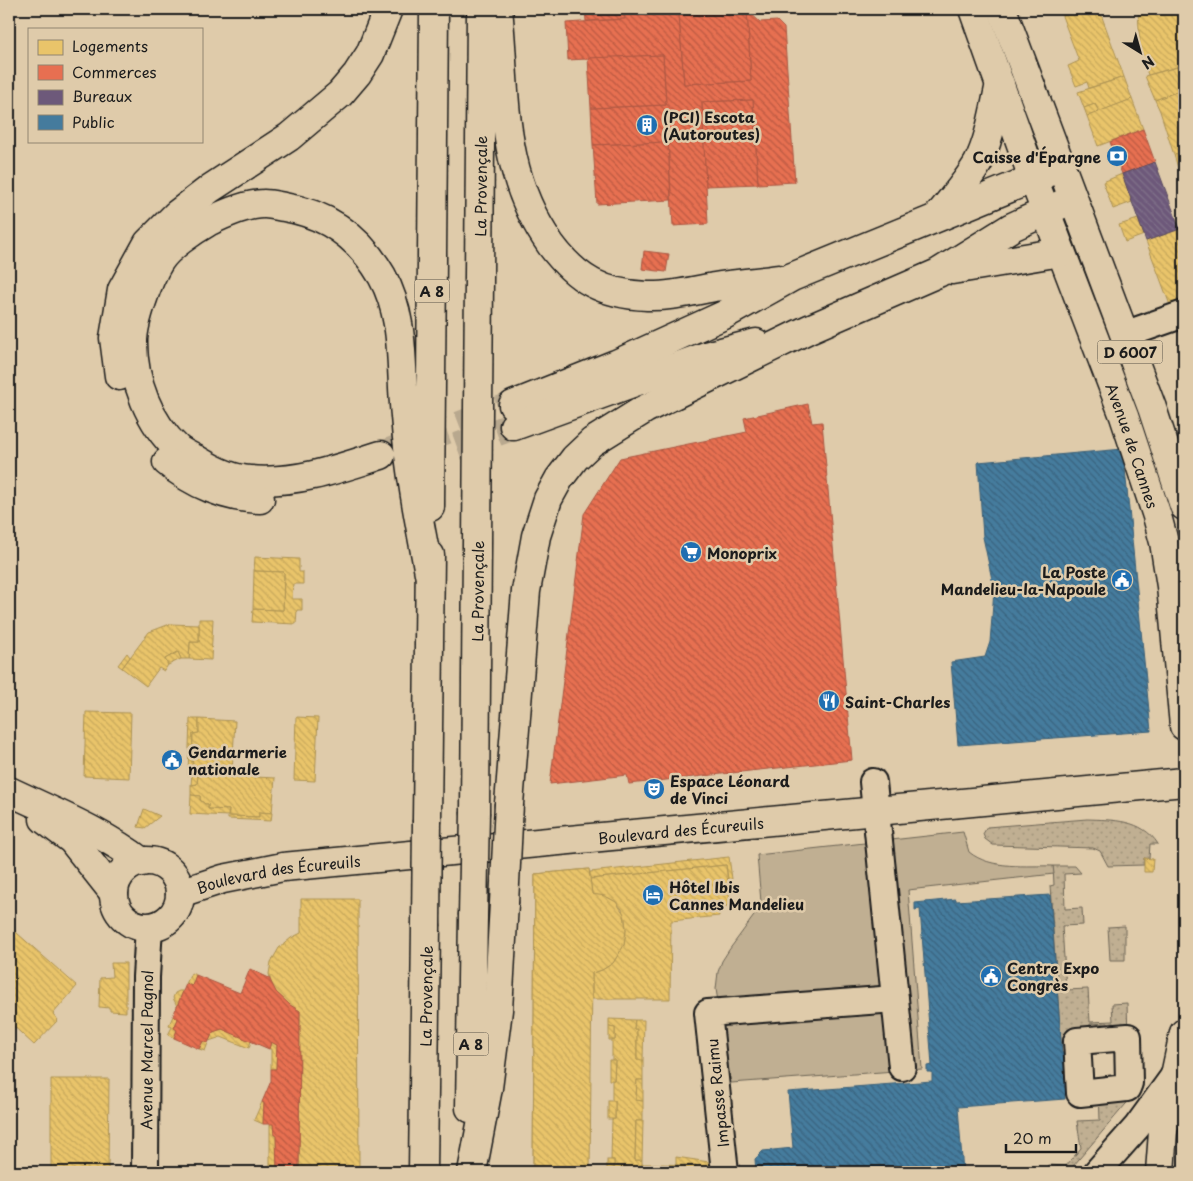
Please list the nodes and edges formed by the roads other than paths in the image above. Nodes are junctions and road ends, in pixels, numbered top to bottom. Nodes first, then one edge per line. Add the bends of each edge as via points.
1 (388, 9) edge
2 (434, 9) edge
3 (482, 9) edge
4 (498, 9) edge
5 (973, 9) edge
6 (1002, 9) edge
7 (1000, 84) junction
8 (1061, 167) junction
9 (1033, 178) junction
10 (1073, 199) junction
11 (1046, 212) junction
12 (937, 217) junction
13 (1061, 252) junction
14 (938, 273) junction
15 (792, 277) junction
16 (1184, 314) edge
17 (809, 329) junction
18 (1124, 335) junction
19 (1184, 506) edge
20 (429, 573) junction
21 (1184, 726) edge
22 (873, 782) dead end
23 (1184, 782) edge
24 (9, 792) edge
25 (876, 812) junction
26 (142, 862) junction
27 (114, 893) junction
28 (180, 893) junction
29 (149, 927) junction
30 (895, 999) junction
31 (1184, 1033) edge
32 (902, 1067) dead end
33 (1174, 1076) junction
34 (145, 1172) edge
35 (423, 1172) edge
36 (471, 1172) edge
37 (725, 1172) edge
38 (1097, 1172) edge
39 (1160, 1172) edge

1 - 20 main road via 370,54 340,94 289,137 204,193 148,243 122,290 114,338 121,392 140,431 168,464 207,488 245,498 282,499 333,488 382,464 278,481 247,480 212,469 179,449 155,422 139,387 133,341 142,300 159,261 192,231 227,212 262,204 300,210 335,225 362,246 383,277 395,309 401,344 411,473
2 - 20 main road, La Provençale / A 8
3 - 36 main road, La Provençale / A 8, bridge
4 - 15 main road via 508,135 514,168 534,219 570,268 600,287 623,294 649,296
5 - 7 main road, Avenue de Cannes / D 6007
6 - 8 main road, Avenue de Cannes / D 6007
7 - 9 main road, Avenue de Cannes / D 6007
7 - 12 main road via 978,162
8 - 9 main road
8 - 10 main road, Avenue de Cannes / D 6007
9 - 11 main road, Avenue de Cannes / D 6007
9 - 12 main road
10 - 11 main road
10 - 18 main road, Avenue de Cannes / D 6007
11 - 13 main road, Avenue de Cannes / D 6007
11 - 14 main road via 1012,227
12 - 15 main road
13 - 14 main road
13 - 21 main road, Avenue de Cannes / D 6007 via 1124,416 1164,542
14 - 17 main road
15 - 17 main road via 724,315 616,364 514,416 709,355
16 - 18 street
17 - 36 main road, bridge via 645,409 592,442 575,458 548,499 536,536 526,591 509,804 498,1010 488,1088
18 - 19 main road, Avenue de Cannes / D 6007
20 - 35 main road, La Provençale / A 8, bridge
22 - 25 street
23 - 25 main road, Boulevard des Écureuils
24 - 26 main road via 99,833
24 - 27 main road via 72,840
25 - 28 main road, Boulevard des Écureuils via 283,867 223,879
25 - 30 street
26 - 27 main road via 123,871
26 - 28 main road via 164,866 178,882
27 - 29 main road via 117,908 128,922
28 - 29 main road via 179,903 168,920
29 - 34 street, Avenue Marcel Pagnol
30 - 32 street
30 - 37 street, Impasse Raimu via 708,1013
31 - 33 main road
33 - 38 street via 1138,1127
33 - 39 main road via 1163,1132

